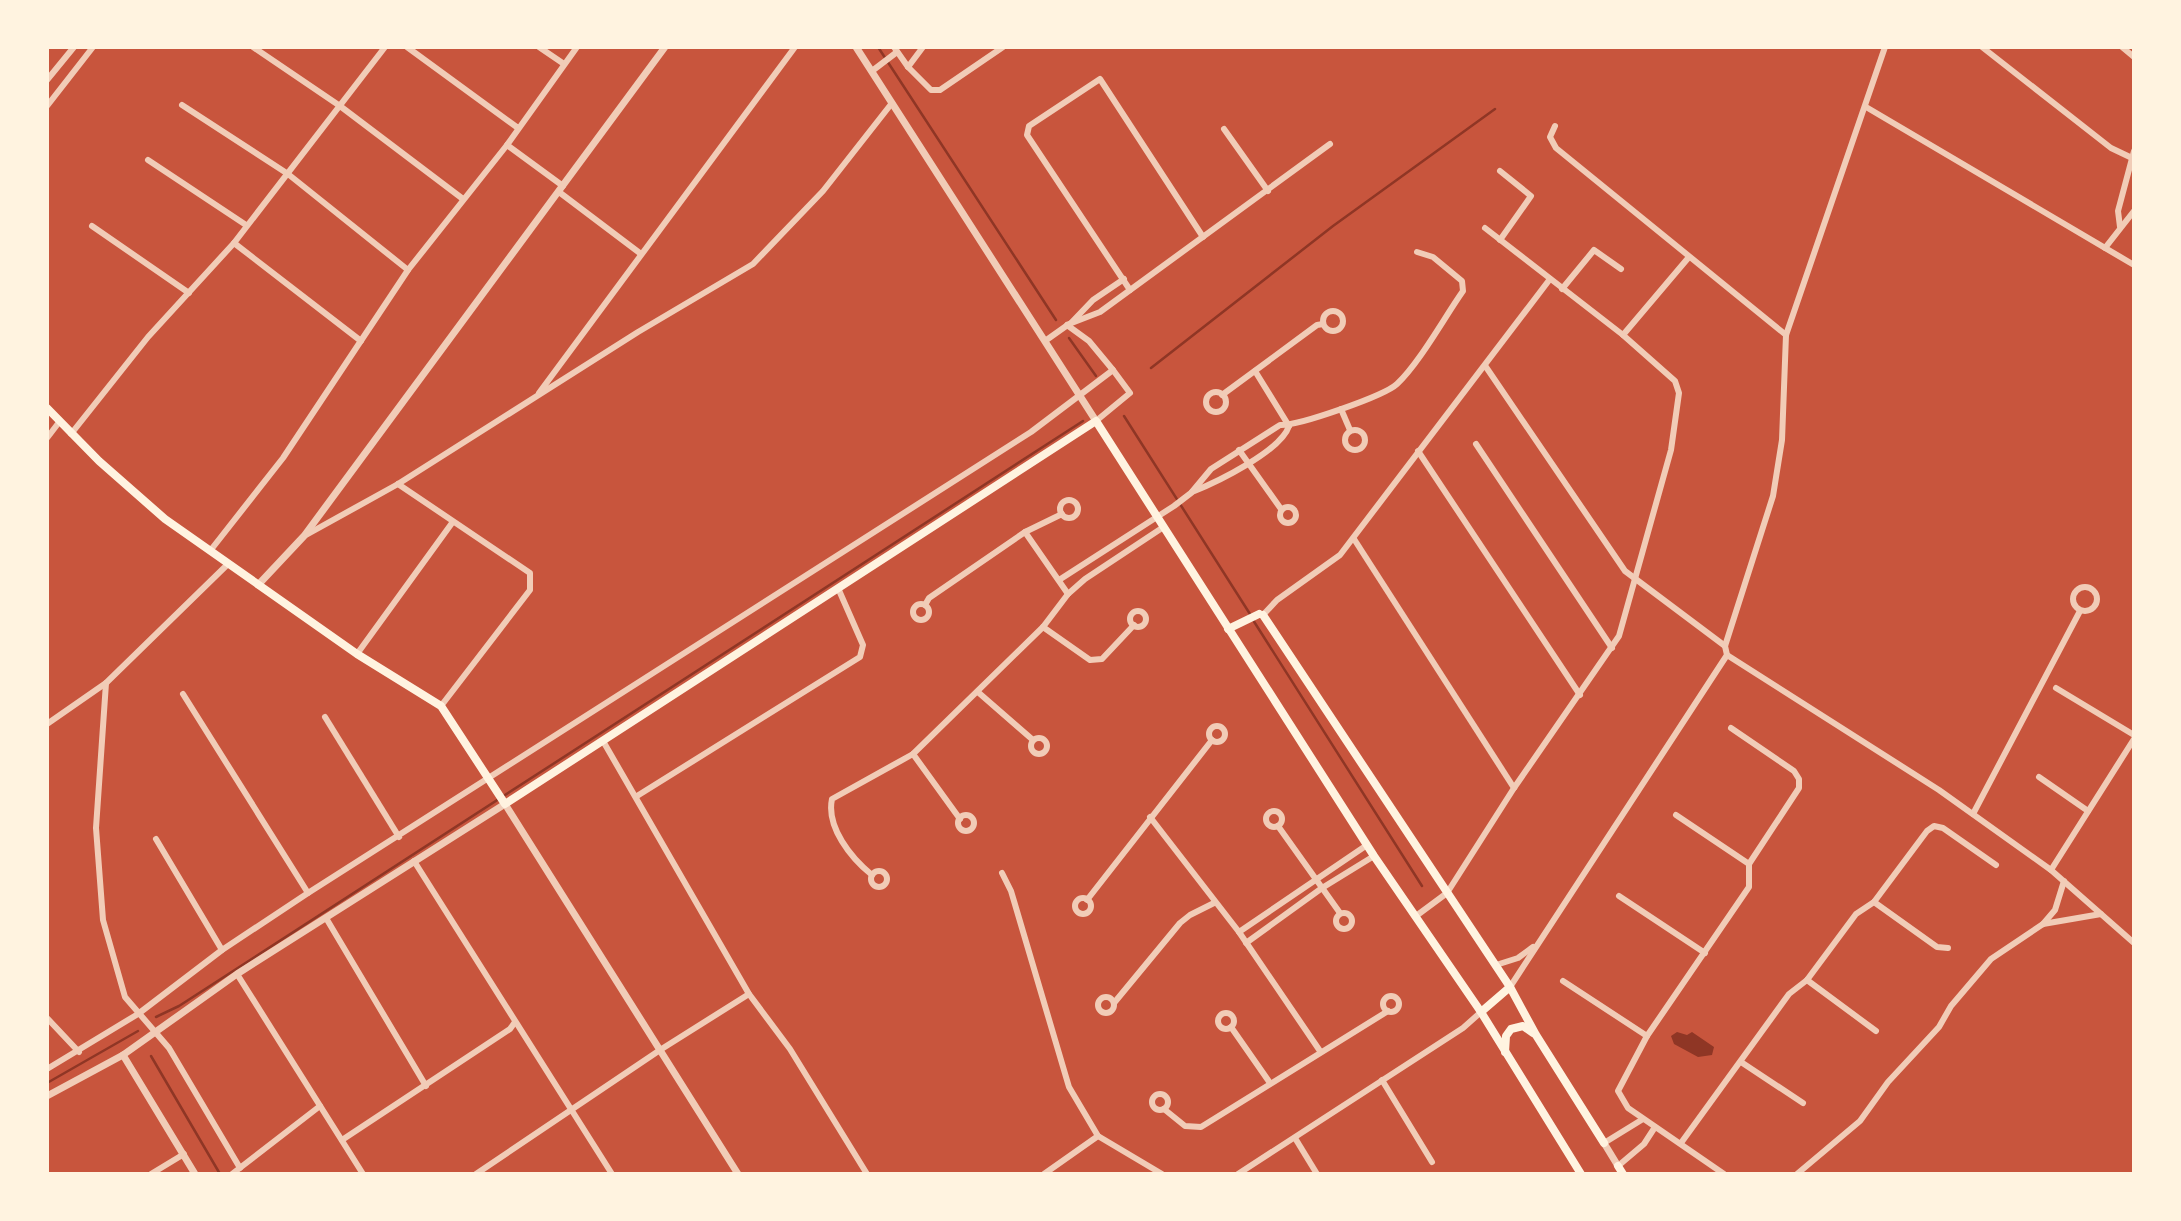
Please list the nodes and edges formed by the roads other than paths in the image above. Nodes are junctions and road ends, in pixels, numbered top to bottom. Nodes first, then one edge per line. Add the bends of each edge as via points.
1 (74, 47) edge
2 (93, 47) edge
3 (253, 47) edge
4 (385, 47) edge
5 (407, 47) edge
6 (539, 47) edge
7 (577, 47) edge
8 (666, 47) edge
9 (795, 47) edge
10 (856, 47) edge
11 (923, 47) edge
12 (1003, 47) edge
13 (1885, 47) edge
14 (1982, 47) edge
15 (2122, 47) edge
16 (896, 50) edge
17 (2134, 57) edge
18 (564, 64) junction
19 (908, 67) junction
20 (872, 71) junction
21 (47, 80) edge
22 (892, 103) junction
23 (182, 105) dead end
24 (47, 106) edge
25 (340, 106) junction
26 (1866, 107) junction
27 (1555, 126) dead end
28 (518, 128) junction
29 (1224, 129) dead end
30 (1330, 144) dead end
31 (507, 145) junction
32 (2133, 157) edge
33 (148, 160) dead end
34 (1500, 172) dead end
35 (288, 174) junction
36 (561, 189) junction
37 (1268, 191) junction
38 (463, 199) junction
39 (2134, 211) edge
40 (247, 225) junction
41 (92, 226) dead end
42 (1485, 228) dead end
43 (2120, 228) junction
44 (1203, 237) junction
45 (1500, 240) junction
46 (234, 243) junction
47 (2105, 248) junction
48 (1417, 252) dead end
49 (641, 254) junction
50 (1689, 257) junction
51 (2134, 265) edge
52 (1621, 269) dead end
53 (408, 270) junction
54 (1124, 279) junction
55 (1550, 279) junction
56 (1562, 289) junction
57 (1130, 290) junction
58 (189, 293) junction
59 (1323, 324) dead end
60 (1068, 325) junction
61 (1623, 335) junction
62 (1786, 335) junction
63 (362, 341) junction
64 (1045, 341) junction
65 (1486, 367) junction
66 (1113, 370) junction
67 (1255, 372) junction
68 (1222, 395) dead end
69 (1081, 396) junction
70 (536, 397) junction
71 (47, 408) edge
72 (1341, 409) junction
73 (60, 421) junction
74 (1096, 421) junction
75 (1290, 426) junction
76 (1350, 430) dead end
77 (71, 434) junction
78 (47, 438) edge
79 (1476, 444) dead end
80 (1239, 450) junction
81 (1419, 451) junction
82 (1248, 463) junction
83 (398, 484) junction
84 (1189, 494) junction
85 (1281, 509) dead end
86 (1062, 514) dead end
87 (1155, 516) junction
88 (452, 523) junction
89 (1162, 528) junction
90 (1025, 532) junction
91 (304, 536) junction
92 (1354, 539) junction
93 (210, 551) junction
94 (228, 564) junction
95 (1634, 578) junction
96 (1059, 580) junction
97 (258, 585) junction
98 (838, 588) junction
99 (1068, 594) junction
100 (925, 605) dead end
101 (2080, 611) junction
102 (1261, 615) junction
103 (1134, 625) dead end
104 (1043, 627) junction
105 (1228, 629) junction
106 (1726, 646) junction
107 (1612, 648) junction
108 (357, 654) junction
109 (1727, 655) junction
110 (106, 683) junction
111 (2056, 688) dead end
112 (979, 693) junction
113 (183, 694) dead end
114 (1580, 695) junction
115 (441, 706) junction
116 (325, 717) dead end
117 (47, 724) edge
118 (1731, 728) dead end
119 (2134, 737) edge
120 (1033, 740) dead end
121 (1212, 740) dead end
122 (603, 741) junction
123 (913, 754) junction
124 (2039, 777) dead end
125 (488, 779) junction
126 (1514, 788) junction
127 (636, 796) junction
128 (501, 798) junction
129 (2088, 811) junction
130 (1972, 814) junction
131 (1676, 815) dead end
132 (1150, 817) junction
133 (960, 819) dead end
134 (1278, 826) dead end
135 (399, 836) junction
136 (156, 839) dead end
137 (1367, 845) junction
138 (1374, 856) junction
139 (414, 861) junction
140 (1749, 864) junction
141 (1996, 865) dead end
142 (2051, 870) junction
143 (1002, 873) dead end
144 (872, 874) dead end
145 (1315, 878) junction
146 (2064, 881) junction
147 (1322, 888) junction
148 (1447, 892) junction
149 (308, 893) junction
150 (1619, 897) dead end
151 (1087, 900) dead end
152 (1874, 902) junction
153 (1214, 903) junction
154 (1340, 913) dead end
155 (2101, 914) junction
156 (1416, 916) junction
157 (326, 918) junction
158 (2043, 924) junction
159 (1239, 932) junction
160 (1246, 943) junction
161 (2134, 943) edge
162 (1533, 947) junction
163 (1948, 948) dead end
164 (222, 950) junction
165 (1705, 953) junction
166 (1496, 965) junction
167 (237, 974) junction
168 (1807, 980) junction
169 (1563, 981) dead end
170 (1510, 986) junction
171 (749, 994) junction
172 (1114, 1003) dead end
173 (1388, 1011) dead end
174 (1481, 1012) junction
175 (138, 1014) junction
176 (47, 1018) edge
177 (515, 1022) junction
178 (1231, 1027) dead end
179 (155, 1030) junction
180 (1876, 1031) dead end
181 (1536, 1035) junction
182 (1647, 1036) junction
183 (660, 1050) junction
184 (1320, 1051) junction
185 (79, 1052) junction
186 (1505, 1052) junction
187 (123, 1055) junction
188 (1741, 1062) junction
189 (47, 1069) edge
190 (1382, 1080) junction
191 (1270, 1083) junction
192 (426, 1086) junction
193 (47, 1096) edge
194 (1803, 1103) dead end
195 (320, 1106) junction
196 (1164, 1109) dead end
197 (572, 1111) junction
198 (1643, 1119) junction
199 (1655, 1127) junction
200 (1098, 1136) junction
201 (1295, 1138) junction
202 (342, 1140) junction
203 (1604, 1143) junction
204 (1681, 1143) junction
205 (184, 1154) junction
206 (1432, 1161) dead end
207 (240, 1168) junction
208 (1621, 1170) edge
209 (151, 1174) edge
210 (195, 1174) edge
211 (232, 1174) edge
212 (363, 1174) edge
213 (476, 1174) edge
214 (612, 1174) edge
215 (738, 1174) edge
216 (867, 1174) edge
217 (1044, 1174) edge
218 (1162, 1174) edge
219 (1238, 1174) edge
220 (1317, 1174) edge
221 (1581, 1174) edge
222 (1724, 1174) edge
223 (1797, 1174) edge

1 - 21 street
2 - 24 street
3 - 25 street
4 - 25 street
5 - 28 street
6 - 18 street
7 - 18 street
8 - 36 street
9 - 49 street
10 - 20 street
11 - 19 street
12 - 19 street via 940,90 925,86
13 - 26 street
14 - 32 street via 2111,148
15 - 17 street
16 - 19 street
16 - 20 street
18 - 28 street
20 - 22 street
22 - 64 street
22 - 70 street via 823,191 753,264
23 - 35 street
25 - 35 street
25 - 38 street
26 - 47 street
26 - 62 street
27 - 50 street via 1550,137 1556,148
28 - 31 street
29 - 37 street
30 - 37 street
31 - 36 street
31 - 38 street
32 - 43 street via 2118,211
33 - 40 street
34 - 45 street via 1531,196
35 - 40 street
35 - 53 street
36 - 49 street
36 - 91 street
37 - 44 street
38 - 53 street
39 - 43 street
40 - 46 street
41 - 58 street
42 - 45 street
43 - 47 street
44 - 54 street via 1104,81 1097,79 1029,126 1027,132
44 - 57 street
45 - 55 street
46 - 58 street
46 - 63 street
47 - 51 street
48 - 72 street via 1433,257 1462,281 1463,291 1394,386
49 - 70 street
50 - 61 street
50 - 62 street
52 - 56 street via 1594,250
53 - 63 street
54 - 57 street
54 - 60 street via 1093,299
55 - 56 street
55 - 65 street
56 - 61 street
57 - 60 street via 1092,317
58 - 77 street
59 - 67 street
60 - 64 street
60 - 66 street via 1089,341
61 - 95 street via 1675,381 1679,393 1671,450
62 - 106 street via 1782,440 1770,508
63 - 93 street via 284,458
64 - 69 street
65 - 81 street
65 - 95 street via 1619,563
66 - 69 street
66 - 74 street via 1130,393
67 - 68 street
67 - 75 street
69 - 74 street
69 - 125 street
70 - 83 street
71 - 73 main road
72 - 75 street
72 - 76 street
73 - 77 main road
73 - 78 street
74 - 87 main road
74 - 98 main road
75 - 80 street via 1280,425
75 - 82 street via 1287,435
77 - 93 main road via 139,498
79 - 107 street
80 - 82 street
80 - 84 street via 1210,470
81 - 92 street
81 - 114 street
82 - 84 street
82 - 85 street
83 - 88 street
83 - 91 street
84 - 87 street
86 - 90 street
87 - 89 main road
87 - 96 street
88 - 108 street
88 - 115 street via 530,573 532,582
89 - 99 street
89 - 105 main road
90 - 96 street
90 - 100 street
91 - 97 street
92 - 102 street via 1332,563
92 - 126 street
93 - 94 main road
94 - 97 main road
94 - 110 street
95 - 106 street
95 - 107 street
96 - 99 street
97 - 108 main road
98 - 122 main road
98 - 127 street via 863,645 860,657
99 - 104 street
101 - 101 street via 2089,611 2097,603 2091,589 2083,587 2074,594
101 - 130 street
102 - 105 main road
102 - 148 main road
103 - 104 street via 1096,661
104 - 112 street
105 - 137 main road
106 - 109 street
107 - 114 street
108 - 115 main road
109 - 130 street
109 - 162 street
110 - 117 street
110 - 175 street via 96,828 103,920 125,997
111 - 119 street
112 - 120 street
112 - 123 street
113 - 149 street
114 - 126 street
115 - 125 main road
116 - 135 street
118 - 140 street via 1794,771 1800,783
119 - 129 street
121 - 132 street
122 - 127 street
122 - 128 main road
123 - 133 street
123 - 144 street via 832,799 833,823 853,857
124 - 129 street
125 - 128 main road
125 - 135 street
126 - 148 street
127 - 171 street
128 - 139 street
128 - 183 street
129 - 142 street
130 - 142 street
131 - 140 street
132 - 151 street
132 - 153 street
134 - 145 street
135 - 149 street
136 - 164 street
137 - 138 main road
137 - 145 street
138 - 147 street
138 - 156 main road
139 - 157 street
139 - 177 street
140 - 165 street via 1749,887
141 - 152 street via 1934,826
142 - 146 street
143 - 200 street via 1069,1087
145 - 147 street
145 - 159 street
146 - 155 street
146 - 158 street via 2055,911
147 - 154 street
147 - 160 street
148 - 156 street
148 - 166 main road
149 - 164 street
150 - 165 street
152 - 163 street via 1937,947
152 - 168 street via 1856,914
153 - 159 street
153 - 172 street via 1180,923
155 - 158 street
155 - 161 street
156 - 174 main road
157 - 167 street
157 - 192 street
158 - 223 street via 1980,970 1860,1121
159 - 160 street
160 - 184 street
162 - 166 street
162 - 170 street
164 - 175 street
165 - 182 street
166 - 170 main road
167 - 179 street
167 - 195 street
168 - 180 street
168 - 188 street via 1789,995
169 - 182 street
170 - 174 main road
170 - 181 main road
171 - 183 street
171 - 216 street via 790,1049
173 - 184 street
174 - 186 main road
174 - 190 street
175 - 179 street
175 - 185 street
176 - 185 street
177 - 192 street
177 - 197 street
178 - 191 street
179 - 187 street
179 - 207 street
181 - 186 main road via 1523,1026 1511,1029
181 - 203 main road
182 - 198 street via 1618,1091 1623,1104
183 - 197 street
183 - 215 street
184 - 191 street
185 - 189 street
186 - 221 main road
187 - 193 street
187 - 205 street
188 - 194 street
188 - 204 street
190 - 201 street
190 - 206 street
191 - 196 street via 1200,1127 1185,1126
192 - 202 street
195 - 202 street
195 - 207 street
197 - 213 street
197 - 214 street
198 - 199 street
198 - 203 street
199 - 204 street
199 - 208 street
200 - 217 street
200 - 218 street
201 - 219 street
201 - 220 street
202 - 212 street
203 - 208 street
204 - 222 street
205 - 209 street
205 - 210 street
207 - 211 street

